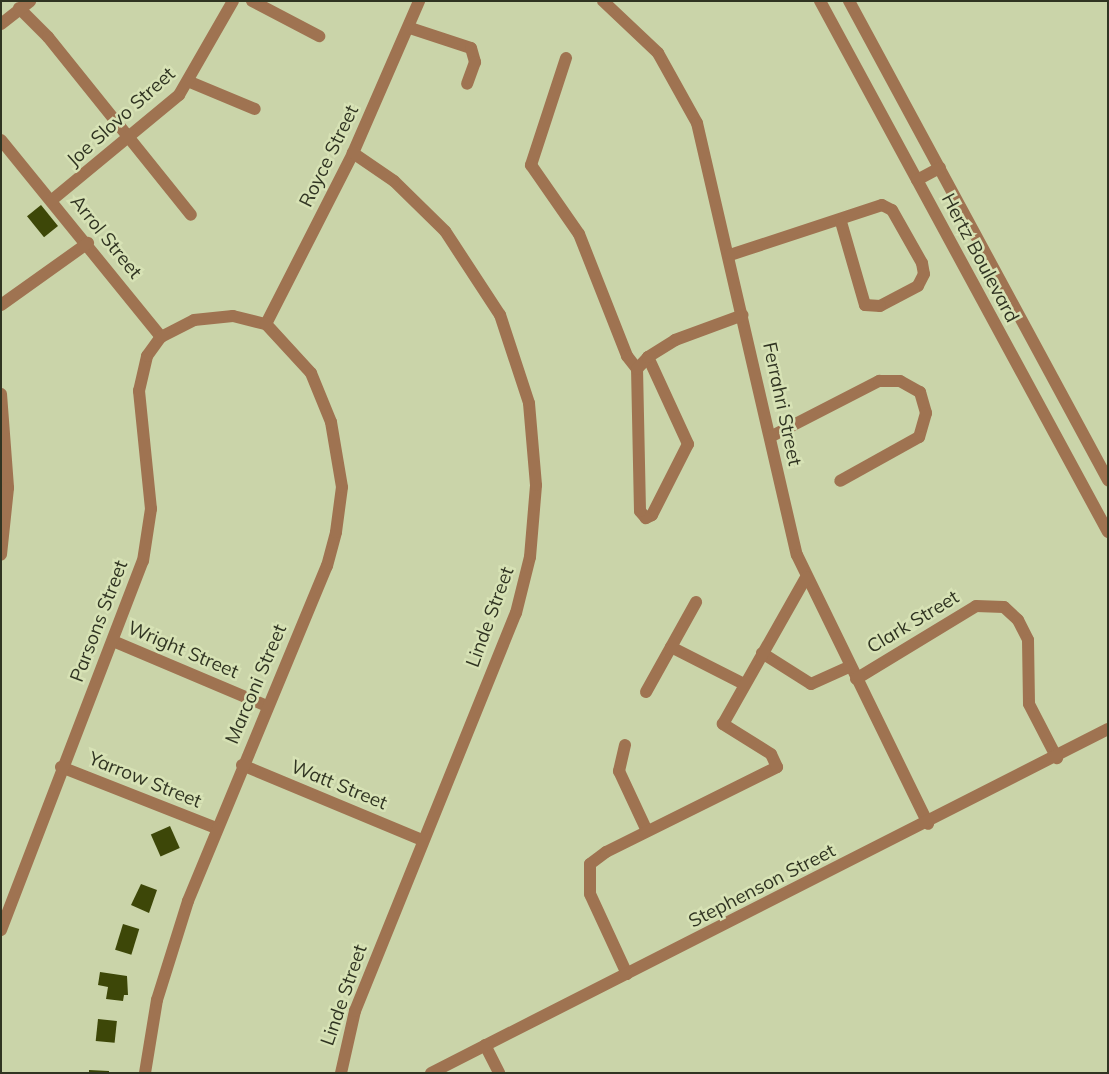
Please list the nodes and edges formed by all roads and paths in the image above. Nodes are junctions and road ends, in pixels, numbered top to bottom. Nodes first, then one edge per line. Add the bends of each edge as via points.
1 (233, 1) edge
2 (252, 1) edge
3 (419, 1) edge
4 (603, 1) edge
5 (820, 1) edge
6 (849, 1) edge
7 (24, 4) edge
8 (1, 24) edge
9 (410, 28) junction
10 (319, 36) dead end
11 (566, 58) dead end
12 (190, 82) junction
13 (467, 84) dead end
14 (255, 109) dead end
15 (1, 140) edge
16 (129, 140) junction
17 (353, 153) junction
18 (940, 168) junction
19 (917, 180) junction
20 (52, 200) junction
21 (191, 215) dead end
22 (841, 222) junction
23 (88, 243) junction
24 (730, 255) junction
25 (1, 305) edge
26 (743, 315) junction
27 (266, 324) junction
28 (160, 337) junction
29 (648, 357) junction
30 (637, 369) junction
31 (1, 394) edge
32 (770, 437) junction
33 (5, 456) edge
34 (1108, 480) edge
35 (840, 482) dead end
36 (1108, 532) edge
37 (1, 555) edge
38 (806, 577) junction
39 (696, 602) dead end
40 (113, 641) junction
41 (671, 647) junction
42 (762, 653) junction
43 (853, 673) junction
44 (744, 684) junction
45 (646, 692) dead end
46 (267, 706) junction
47 (1108, 730) edge
48 (625, 745) dead end
49 (1056, 758) junction
50 (242, 766) junction
51 (61, 767) junction
52 (928, 824) junction
53 (216, 828) junction
54 (647, 831) junction
55 (422, 840) junction
56 (1, 930) edge
57 (628, 974) junction
58 (485, 1045) junction
59 (145, 1073) edge
60 (341, 1073) edge
61 (431, 1073) edge
62 (500, 1073) edge

1 - 12 street, Joe Slovo Street
2 - 10 street
3 - 9 street, Royce Street
4 - 24 street, Ferrahri Street via 658,53 688,104 707,151
5 - 19 street, Hertz Boulevard
6 - 18 street, Hertz Boulevard
7 - 8 street
7 - 16 street
9 - 13 street via 471,48 475,62
9 - 17 street, Royce Street
11 - 30 street via 531,165 579,234 627,356
12 - 14 street
12 - 16 street, Joe Slovo Street
15 - 20 street, Arrol Street
16 - 20 street, Joe Slovo Street
16 - 21 street
17 - 27 street, Royce Street
17 - 55 street, Linde Street via 423,207 473,270 510,338 529,402 535,444 534,527 524,587
18 - 19 street
18 - 34 street, Hertz Boulevard
19 - 36 street, Hertz Boulevard
20 - 23 street, Arrol Street
22 - 22 street via 875,206 887,206 922,263 924,274 918,286 880,306 865,304
22 - 24 street
23 - 25 street
23 - 28 street, Arrol Street
24 - 26 street, Ferrahri Street
26 - 29 street via 702,328
26 - 32 street, Ferrahri Street
27 - 28 street via 212,316 194,320
27 - 46 street, Marconi Street via 311,373 331,422 342,487 327,566
28 - 40 street, Parsons Street via 147,356 139,392 150,501 149,532 135,588
29 - 30 street
29 - 30 street via 688,444 652,516 646,518 640,511
31 - 33 street
32 - 35 street via 879,381 900,381 920,392 926,413 919,436
32 - 38 street, Ferrahri Street via 790,531
33 - 37 street via 7,516
38 - 42 street
38 - 43 street, Ferrahri Street
39 - 41 street
40 - 46 street, Wright Street
40 - 51 street, Parsons Street
41 - 44 street
41 - 45 street
42 - 43 street via 811,684
42 - 44 street
43 - 49 street, Clark Street via 976,606 1004,607 1018,620 1028,640 1029,704
43 - 52 street, Ferrahri Street
44 - 54 street via 723,724 771,754 777,767
46 - 50 street, Marconi Street
47 - 49 street, Stephenson Street
48 - 54 street via 619,771
49 - 52 street, Stephenson Street
50 - 53 street, Marconi Street
50 - 55 street, Watt Street
51 - 53 street, Yarrow Street
51 - 56 street, Parsons Street
52 - 57 street, Stephenson Street
53 - 59 street, Marconi Street via 168,961
54 - 57 street via 596,858 588,872 590,894
55 - 60 street, Linde Street via 355,1011
57 - 58 street, Stephenson Street
58 - 61 street, Stephenson Street
58 - 62 street

